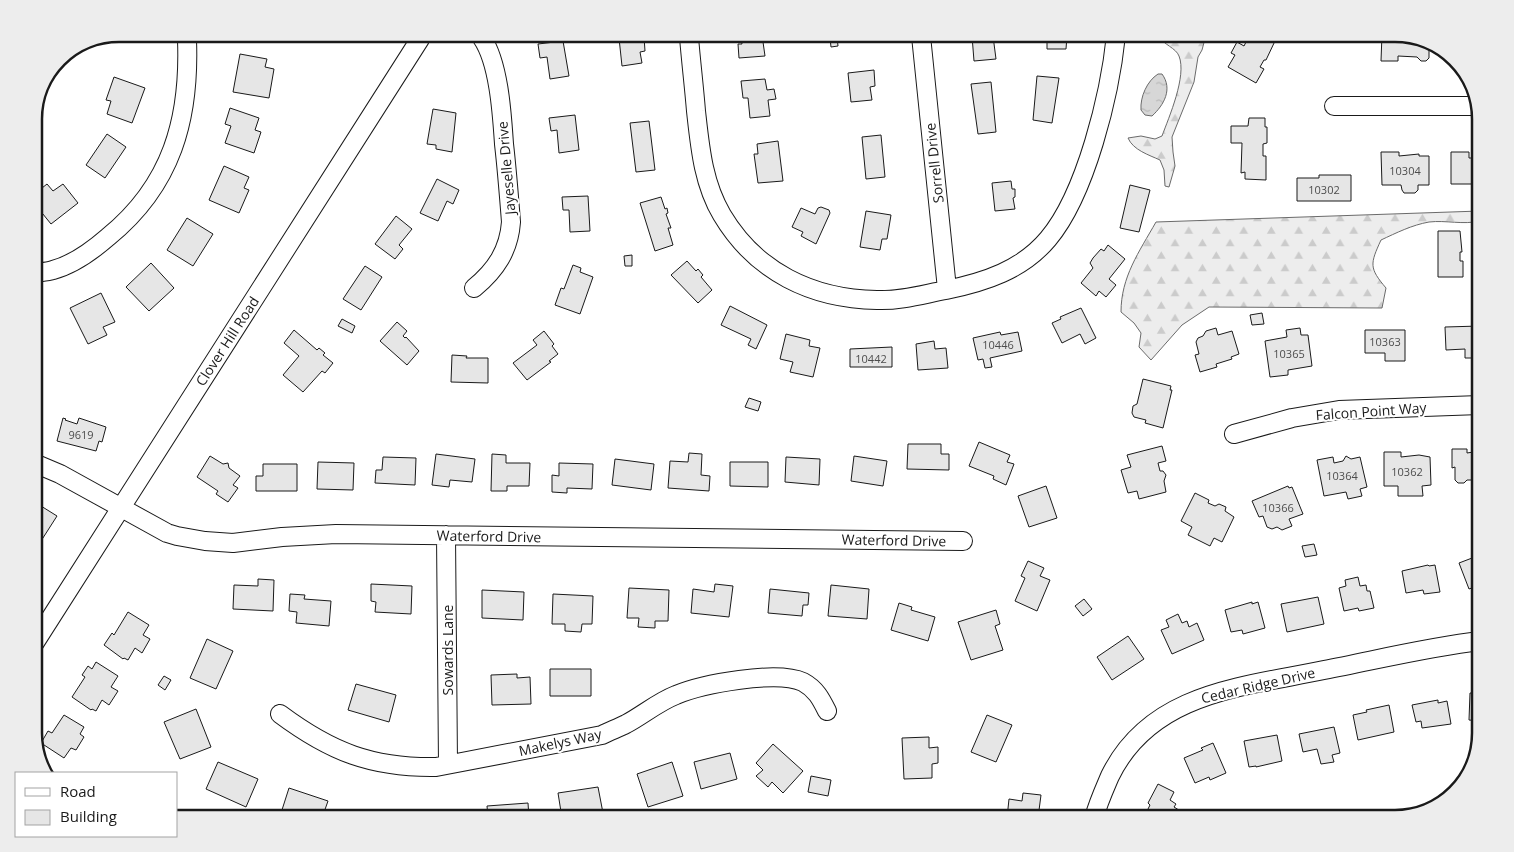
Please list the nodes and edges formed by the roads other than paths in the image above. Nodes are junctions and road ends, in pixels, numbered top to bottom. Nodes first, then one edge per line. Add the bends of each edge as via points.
1 (186, 43) edge
2 (417, 43) edge
3 (484, 43) edge
4 (690, 43) edge
5 (922, 43) edge
6 (1115, 43) edge
7 (1334, 106) dead end
8 (1470, 106) edge
9 (43, 272) edge
10 (474, 288) dead end
11 (948, 290) junction
12 (1471, 405) edge
13 (1234, 434) dead end
14 (43, 467) edge
15 (120, 508) junction
16 (446, 536) junction
17 (963, 541) dead end
18 (43, 630) edge
19 (1472, 642) edge
20 (827, 711) dead end
21 (280, 714) dead end
22 (448, 764) junction
23 (1097, 810) edge

1 - 9 street via 188,78 181,124 158,180 136,211 100,244 76,259
2 - 15 street, Clover Hill Road
3 - 10 street, Jayeselle Drive via 492,58 502,113 511,222 499,263
4 - 11 street via 702,161 721,213 750,252 770,269 823,293 879,300
5 - 11 street, Sorrell Drive
6 - 11 street via 1108,91 1094,138 1072,202 1060,224 1034,254 1011,269 992,278
7 - 8 street
12 - 13 street, Falcon Point Way via 1339,410 1292,418
14 - 15 street, Waterford Drive
15 - 16 street, Waterford Drive via 167,533 205,541 336,534
15 - 18 street, Clover Hill Road
16 - 17 street, Waterford Drive
16 - 22 street, Sowards Lane
19 - 23 street, Cedar Ridge Drive via 1241,687 1178,707 1148,727 1126,749
20 - 22 street, Makelys Way via 814,690 789,678 720,682 674,696 602,735
21 - 22 street, Makelys Way via 303,732 356,757 413,767

